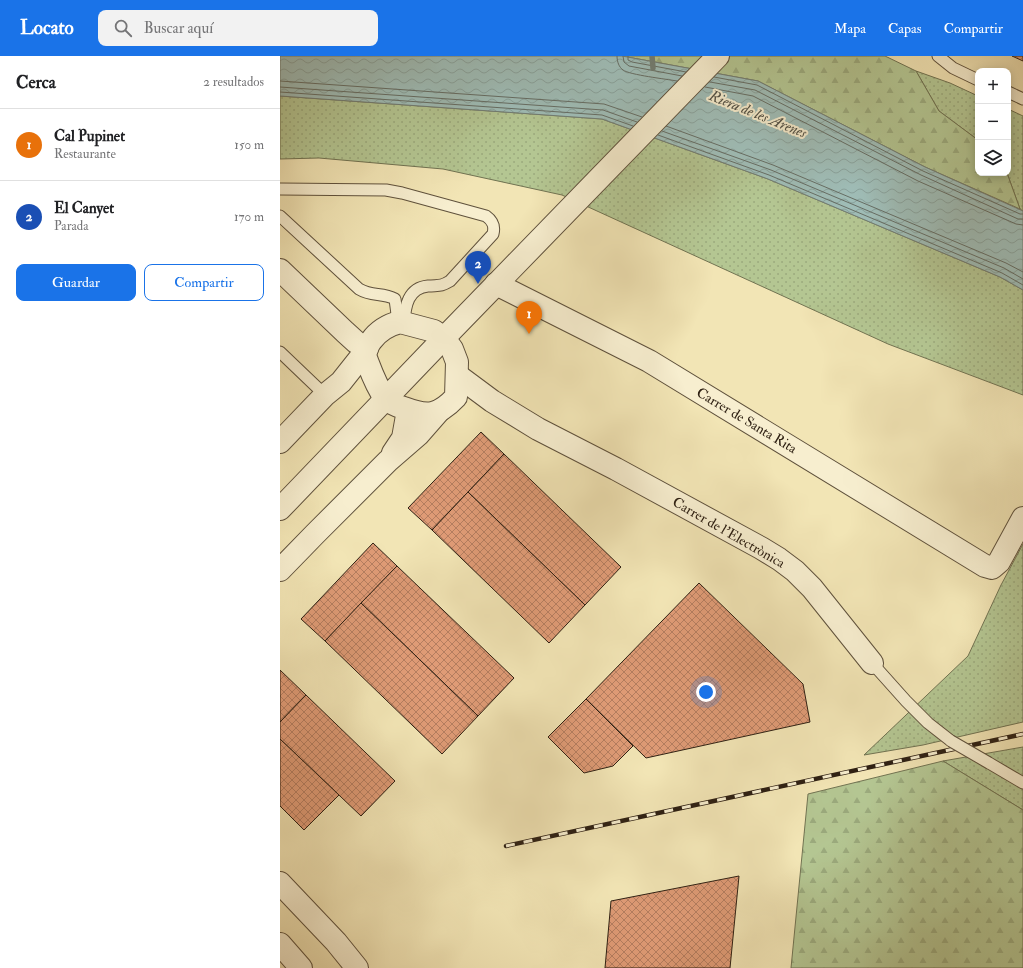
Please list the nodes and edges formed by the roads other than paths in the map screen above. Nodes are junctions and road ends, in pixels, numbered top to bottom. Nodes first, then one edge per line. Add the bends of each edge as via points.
1 (718, 56) edge
2 (938, 56) edge
3 (975, 79) edge
4 (1011, 93) edge
5 (1023, 99) edge
6 (280, 189) edge
7 (280, 216) edge
8 (280, 270) edge
9 (496, 284) junction
10 (401, 322) junction
11 (444, 338) junction
12 (366, 351) junction
13 (280, 352) edge
14 (457, 374) junction
15 (374, 378) junction
16 (341, 382) junction
17 (325, 395) junction
18 (456, 397) junction
19 (386, 399) junction
20 (492, 401) junction
21 (408, 410) junction
22 (439, 411) junction
23 (280, 442) edge
24 (388, 461) junction
25 (280, 509) edge
26 (1023, 518) edge
27 (280, 570) edge
28 (872, 662) joint
29 (1023, 783) edge
30 (280, 883) edge
31 (280, 944) edge
32 (301, 968) edge
33 (357, 968) edge

1 - 9 street
2 - 3 lane via 953,68
4 - 5 lane
6 - 10 lane via 386,190 490,219 493,234 444,285 421,288 410,296
7 - 10 lane via 359,289 366,294 389,295 395,299
8 - 12 street
9 - 11 street
9 - 26 street, Carrer de Santa Rita via 649,360 985,566 992,568 998,562
10 - 11 street via 434,331
10 - 12 street via 388,325 378,332
11 - 14 street via 457,362
11 - 19 street
12 - 15 street
12 - 16 street
13 - 17 lane
14 - 18 street
14 - 20 street, Carrer de l'Electrònica
15 - 16 street
15 - 19 street
16 - 17 street
17 - 23 street
18 - 20 street, Carrer de l'Electrònica
18 - 22 street
19 - 21 street
19 - 25 street
20 - 28 street, Carrer de l'Electrònica via 538,429 779,559 812,588
21 - 22 street via 426,415
21 - 24 street via 403,438
22 - 24 street via 418,435
24 - 27 street
28 - 29 lane, Carrer de l'Electrònica, bridge via 906,701 951,741
30 - 33 street
31 - 32 street

